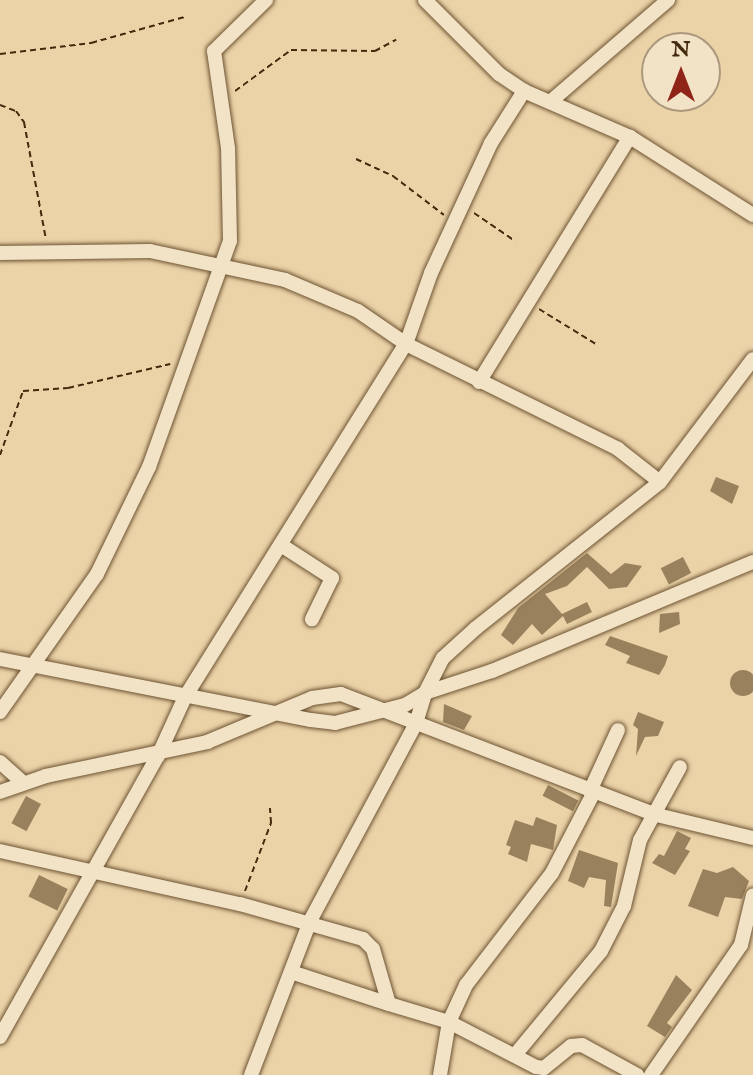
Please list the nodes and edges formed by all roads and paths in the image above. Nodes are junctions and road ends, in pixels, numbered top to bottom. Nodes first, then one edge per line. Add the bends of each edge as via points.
1 (266, 0) edge
2 (425, 0) edge
3 (668, 0) edge
4 (184, 17) dead end
5 (396, 40) dead end
6 (0, 54) edge
7 (524, 91) junction
8 (221, 101) junction
9 (550, 102) junction
10 (0, 105) edge
11 (630, 137) junction
12 (356, 159) dead end
13 (463, 206) junction
14 (753, 215) edge
15 (455, 223) junction
16 (515, 241) dead end
17 (0, 253) edge
18 (49, 253) junction
19 (222, 264) junction
20 (528, 303) junction
21 (406, 344) junction
22 (596, 344) dead end
23 (753, 359) edge
24 (183, 361) junction
25 (479, 382) junction
26 (0, 455) edge
27 (660, 482) junction
28 (281, 545) junction
29 (753, 562) edge
30 (312, 619) dead end
31 (0, 659) edge
32 (33, 665) junction
33 (425, 693) junction
34 (185, 697) junction
35 (0, 712) edge
36 (388, 712) junction
37 (275, 716) junction
38 (416, 723) junction
39 (618, 730) dead end
40 (158, 756) junction
41 (0, 762) edge
42 (680, 767) dead end
43 (22, 782) junction
44 (0, 792) edge
45 (592, 792) junction
46 (270, 808) dead end
47 (657, 815) junction
48 (753, 838) edge
49 (0, 851) edge
50 (92, 869) junction
51 (753, 895) edge
52 (240, 904) junction
53 (310, 921) junction
54 (291, 972) junction
55 (389, 1004) junction
56 (449, 1022) junction
57 (0, 1037) edge
58 (515, 1055) junction
59 (251, 1075) edge
60 (440, 1075) edge
61 (637, 1075) edge
62 (651, 1075) edge

1 - 8 street via 217,44
2 - 7 street via 499,74
3 - 9 street
4 - 6 path via 91,43
5 - 8 path via 375,51 291,50
7 - 9 street
7 - 13 street via 491,143
8 - 19 street via 232,219
9 - 11 street
10 - 18 path via 16,111 24,122
11 - 14 street
11 - 20 street
12 - 15 path via 393,176
13 - 15 street
13 - 16 path
15 - 21 street
17 - 18 street
18 - 19 street via 150,251
19 - 21 street via 329,296
19 - 24 street
20 - 22 path
20 - 25 street
21 - 25 street
21 - 28 street
23 - 27 street
24 - 26 path via 68,388 23,391
24 - 32 street via 149,467 97,574
25 - 27 street via 618,449
27 - 33 street via 465,638 443,658
28 - 30 street via 332,578
28 - 34 street
29 - 33 street via 492,671
31 - 32 street
32 - 34 street
32 - 35 street
33 - 36 street
33 - 38 street
34 - 37 street
34 - 40 street
36 - 37 street via 335,723
36 - 37 street via 341,694 312,698
36 - 38 street
37 - 40 street
38 - 45 street
38 - 53 street
39 - 45 street
40 - 43 street
40 - 50 street
41 - 43 street
42 - 47 street
43 - 44 street
45 - 47 street
45 - 56 street via 552,873 499,937
46 - 52 path via 271,823
47 - 48 street
47 - 58 street via 640,840 624,906 601,951
49 - 50 street
50 - 52 street
50 - 57 street
51 - 62 street via 741,945
52 - 53 street
53 - 54 street
53 - 55 street via 369,942
54 - 55 street
54 - 59 street
55 - 56 street
56 - 58 street
56 - 60 street
58 - 61 street via 544,1068 571,1046 582,1045

